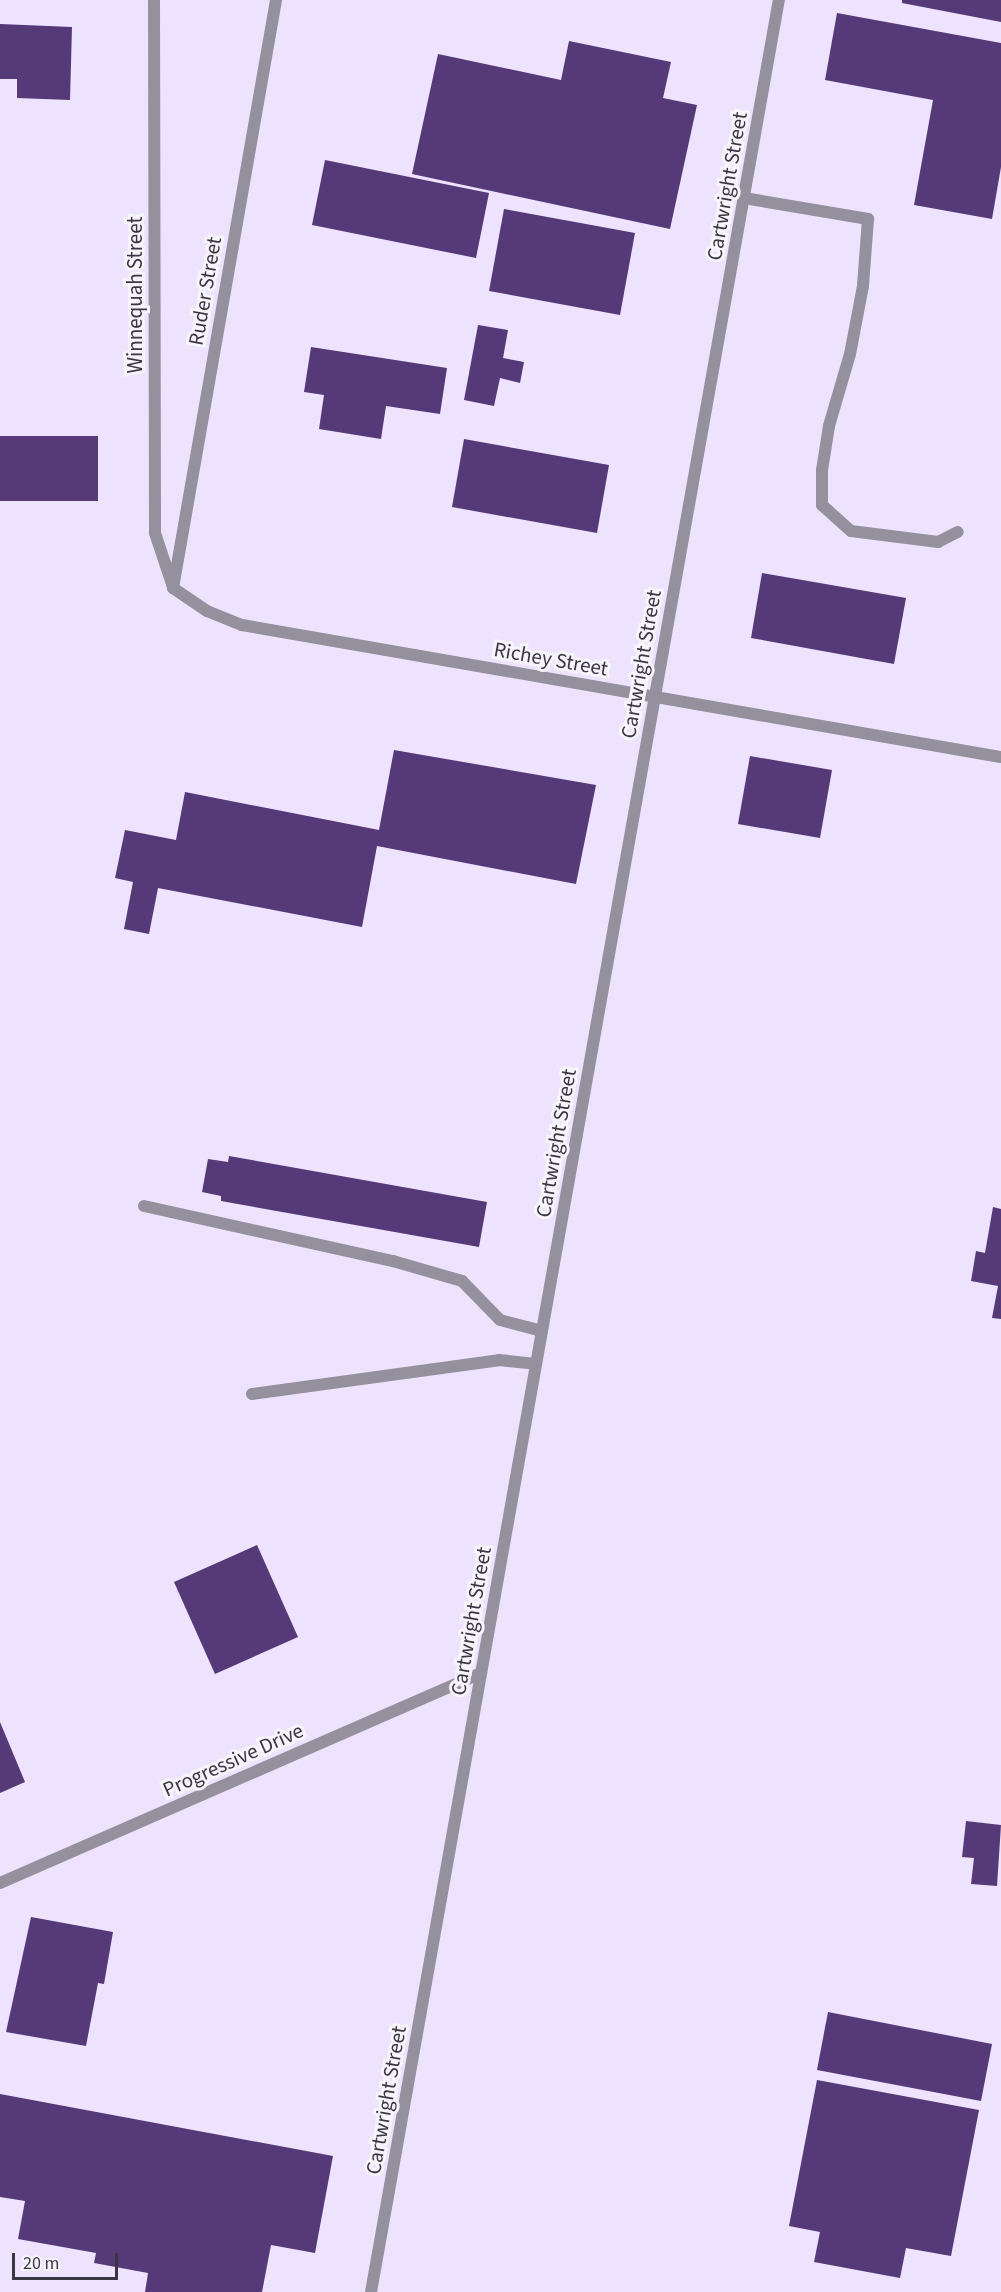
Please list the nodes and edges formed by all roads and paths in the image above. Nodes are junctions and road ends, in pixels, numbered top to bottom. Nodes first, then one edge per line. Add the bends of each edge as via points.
1 (154, 0) edge
2 (276, 0) edge
3 (779, 0) edge
4 (744, 198) junction
5 (958, 532) dead end
6 (173, 588) junction
7 (655, 697) junction
8 (1001, 757) edge
9 (144, 1206) dead end
10 (542, 1331) junction
11 (536, 1364) junction
12 (252, 1394) dead end
13 (482, 1673) junction
14 (0, 1883) edge
15 (371, 2292) edge

1 - 6 street, Winnequah Street via 155,533
2 - 6 street, Ruder Street
3 - 4 street, Cartwright Street
4 - 5 street via 868,219 863,286 850,354 829,426 822,470 822,505 851,531 938,542
4 - 7 street, Cartwright Street
6 - 7 street, Richey Street via 207,612 242,624
7 - 8 street, Richey Street
7 - 10 street, Cartwright Street
9 - 10 street via 393,1261 462,1281 500,1320
10 - 11 street, Cartwright Street
11 - 12 street via 499,1360
11 - 13 street, Cartwright Street
13 - 14 street, Progressive Drive
13 - 15 street, Cartwright Street

